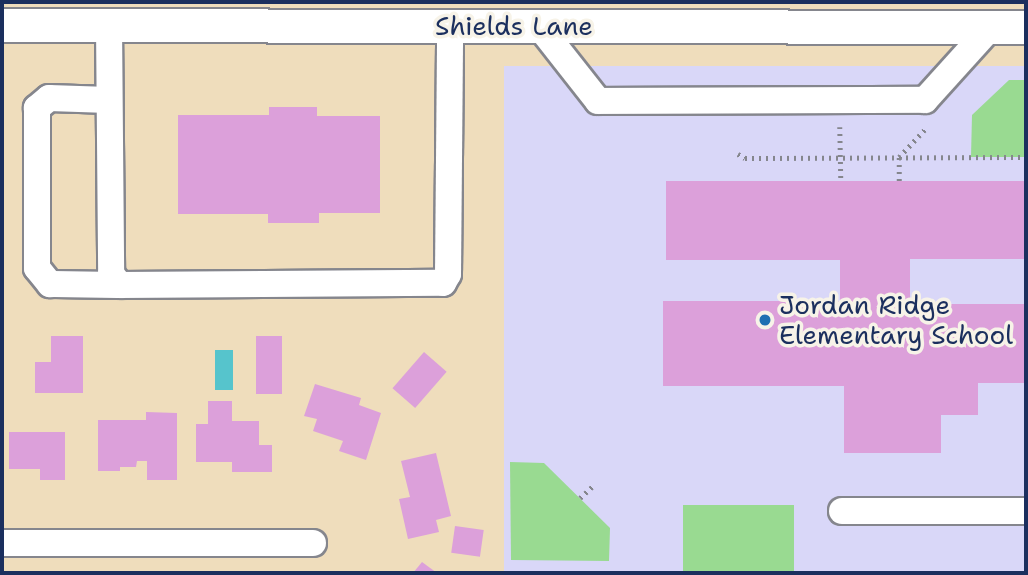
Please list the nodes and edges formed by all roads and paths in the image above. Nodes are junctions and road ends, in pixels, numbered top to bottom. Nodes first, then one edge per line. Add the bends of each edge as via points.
1 (2, 25) edge
2 (109, 25) junction
3 (450, 26) junction
4 (539, 26) junction
5 (991, 27) junction
6 (1026, 27) edge
7 (109, 100) junction
8 (839, 127) dead end
9 (927, 127) dead end
10 (738, 154) dead end
11 (899, 157) junction
12 (1026, 157) edge
13 (841, 158) junction
14 (841, 181) dead end
15 (899, 181) dead end
16 (120, 285) junction
17 (593, 486) dead end
18 (580, 498) dead end
19 (842, 511) dead end
20 (1026, 511) edge
21 (313, 542) dead end
22 (2, 543) edge

1 - 2 main road, Shields Lane
2 - 3 main road, Shields Lane
2 - 7 street
3 - 4 main road, Shields Lane
3 - 16 street via 448,274 443,283
4 - 5 main road, Shields Lane
4 - 5 street via 598,101 925,100
5 - 6 main road, Shields Lane
7 - 16 street via 111,274
7 - 16 street via 49,98 37,108 37,268 50,284
8 - 13 path
9 - 11 path
10 - 13 path via 745,158
11 - 12 path
11 - 13 path
11 - 15 path
13 - 14 path
17 - 18 path
19 - 20 street
21 - 22 street

